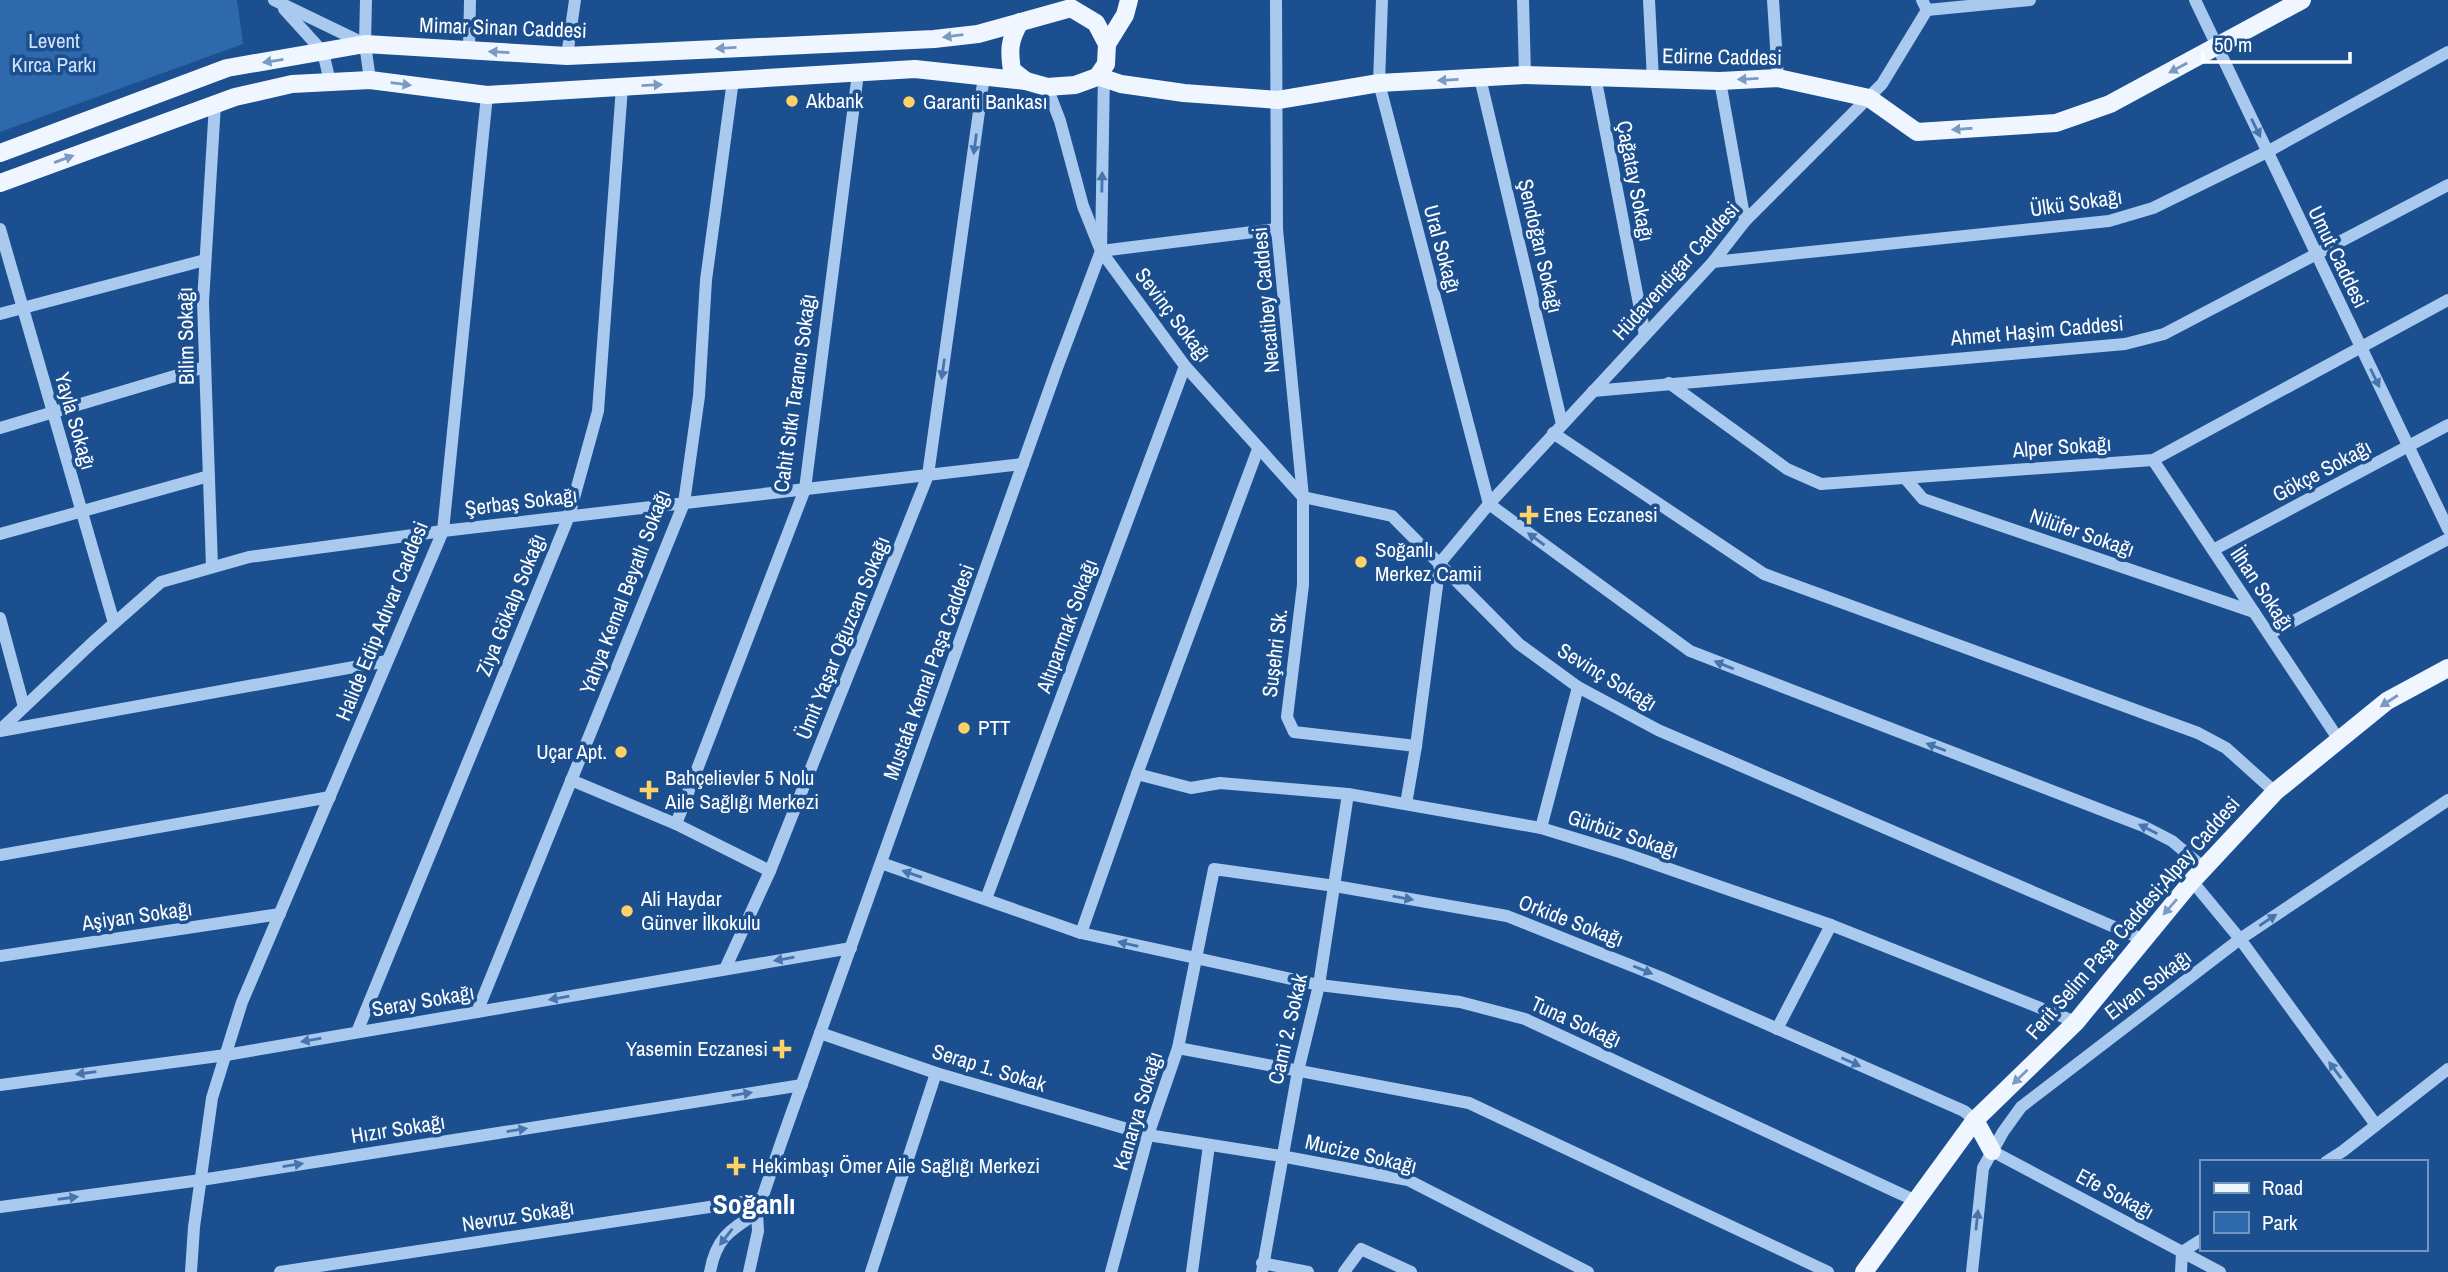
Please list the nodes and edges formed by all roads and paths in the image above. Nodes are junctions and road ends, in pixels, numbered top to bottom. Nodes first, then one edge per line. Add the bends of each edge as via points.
1 (366, 0) edge
2 (470, 0) edge
3 (575, 0) edge
4 (1129, 0) edge
5 (1276, 0) edge
6 (1382, 0) edge
7 (1523, 0) edge
8 (1649, 0) edge
9 (1773, 0) edge
10 (2030, 0) edge
11 (2195, 0) edge
12 (2302, 0) edge
13 (277, 2) edge
14 (1077, 4) edge
15 (1924, 5) edge
16 (1020, 22) junction
17 (365, 44) junction
18 (1107, 44) junction
19 (2217, 48) junction
20 (469, 50) junction
21 (323, 52) junction
22 (2448, 52) edge
23 (567, 55) junction
24 (1104, 71) junction
25 (858, 73) junction
26 (1525, 75) junction
27 (984, 76) junction
28 (1595, 76) junction
29 (1480, 78) junction
30 (1778, 78) junction
31 (370, 80) junction
32 (733, 80) junction
33 (1653, 80) junction
34 (1026, 81) junction
35 (1720, 81) junction
36 (330, 82) junction
37 (1378, 83) junction
38 (622, 87) junction
39 (1047, 87) junction
40 (487, 95) junction
41 (1869, 98) junction
42 (1278, 100) junction
43 (215, 104) junction
44 (2267, 152) junction
45 (0, 153) edge
46 (0, 183) edge
47 (2448, 185) edge
48 (1745, 221) junction
49 (0, 229) edge
50 (1278, 229) junction
51 (1101, 251) junction
52 (2316, 253) junction
53 (205, 260) junction
54 (1713, 262) junction
55 (2448, 300) edge
56 (23, 307) junction
57 (0, 314) edge
58 (1645, 335) junction
59 (2360, 347) junction
60 (1185, 366) junction
61 (205, 368) junction
62 (1669, 383) junction
63 (1593, 391) junction
64 (53, 412) junction
65 (2448, 425) edge
66 (0, 428) edge
67 (1558, 428) junction
68 (2409, 447) junction
69 (1258, 449) junction
70 (2153, 460) junction
71 (1023, 464) junction
72 (928, 475) junction
73 (209, 476) junction
74 (1905, 478) junction
75 (805, 489) junction
76 (1303, 497) junction
77 (684, 503) junction
78 (1489, 504) junction
79 (81, 512) junction
80 (569, 516) junction
81 (2448, 529) edge
82 (443, 531) junction
83 (0, 534) edge
84 (2448, 539) edge
85 (2213, 550) junction
86 (1440, 563) junction
87 (212, 567) junction
88 (2254, 612) junction
89 (0, 618) edge
90 (114, 623) junction
91 (2269, 634) junction
92 (387, 661) junction
93 (2448, 668) edge
94 (1578, 687) junction
95 (24, 707) junction
96 (0, 730) edge
97 (2339, 740) junction
98 (1416, 746) junction
99 (1137, 774) junction
100 (571, 780) junction
101 (2275, 792) junction
102 (1348, 794) junction
103 (330, 797) junction
104 (2448, 800) edge
105 (1406, 804) junction
106 (676, 824) junction
107 (1541, 828) junction
108 (0, 855) edge
109 (881, 863) junction
110 (771, 871) junction
111 (2198, 874) junction
112 (1335, 886) junction
113 (986, 899) junction
114 (280, 914) junction
115 (1831, 925) junction
116 (1081, 933) junction
117 (2142, 939) junction
118 (2240, 939) junction
119 (851, 948) junction
120 (0, 956) edge
121 (1195, 959) junction
122 (725, 969) junction
123 (1319, 985) junction
124 (477, 1012) junction
125 (2076, 1022) junction
126 (1777, 1029) junction
127 (357, 1032) junction
128 (820, 1033) junction
129 (1178, 1048) junction
130 (226, 1055) junction
131 (2448, 1069) edge
132 (1298, 1071) junction
133 (936, 1073) junction
134 (0, 1085) edge
135 (802, 1085) junction
136 (1975, 1120) junction
137 (2376, 1125) junction
138 (1148, 1135) junction
139 (1209, 1145) junction
140 (1992, 1151) junction
141 (1281, 1156) junction
142 (2329, 1160) edge
143 (201, 1180) junction
144 (762, 1199) junction
145 (1916, 1201) junction
146 (0, 1208) edge
147 (757, 1213) junction
148 (2200, 1241) edge
149 (2182, 1252) junction
150 (1262, 1268) edge
151 (294, 1271) edge
152 (191, 1272) edge
153 (280, 1272) edge
154 (710, 1272) edge
155 (749, 1272) edge
156 (871, 1272) edge
157 (1111, 1272) edge
158 (1192, 1272) edge
159 (1308, 1272) edge
160 (1344, 1272) edge
161 (1411, 1272) edge
162 (1588, 1272) edge
163 (1828, 1272) edge
164 (1864, 1272) edge
165 (1972, 1272) edge
166 (2180, 1272) edge
167 (2220, 1272) edge

1 - 17 street
2 - 20 street
3 - 23 street
4 - 18 main road
5 - 42 street, Necatibey Caddesi
6 - 37 street, Ural Sokağı
7 - 26 street
8 - 33 street
9 - 30 street
10 - 15 street
11 - 19 street, Umut Caddesi
12 - 19 main road, Edirne Caddesi
13 - 17 street
13 - 21 street
14 - 16 main road
14 - 18 main road via 1096,23
15 - 41 street, Hüdavendigar Caddesi via 1882,84
16 -> 23 main road, Mimar Sinan Caddesi via 978,34 934,39
16 - 34 main road via 1009,48 1012,71
17 - 20 main road, Mimar Sinan Caddesi
17 - 21 main road, Mimar Sinan Caddesi
17 - 31 street
18 - 24 main road
19 -> 41 main road, Edirne Caddesi via 2110,104 2056,123 1917,132
19 -> 44 street, Umut Caddesi
23 -> 20 main road, Mimar Sinan Caddesi
21 - 36 street
21 -> 45 main road, Mimar Sinan Caddesi via 227,68
22 - 44 street, Ülkü Sokağı
24 - 39 main road via 1075,85
24 - 42 main road, Edirne Caddesi via 1121,83
51 -> 24 street, Mustafa Kemal Paşa Caddesi
25 - 27 main road via 915,69
25 - 32 main road
25 - 75 street, Cahit Sıtkı Tarancı Sokağı
26 - 28 main road, Edirne Caddesi
26 - 29 main road, Edirne Caddesi
27 - 34 main road
27 -> 72 street, Ümit Yaşar Oğuzcan Sokağı
28 - 33 main road, Edirne Caddesi
28 - 58 street, Çağatay Sokağı
29 -> 37 main road, Edirne Caddesi
29 - 67 street, Şendoğan Sokağı
30 -> 35 main road, Edirne Caddesi
30 - 41 main road, Edirne Caddesi
31 - 36 main road
31 -> 40 main road
38 -> 32 main road
32 - 77 street, Yahya Kemal Beyatlı Sokağı via 706,281 699,396
33 - 35 main road, Edirne Caddesi
34 - 39 main road
35 - 48 street
36 - 43 main road via 292,84
37 - 42 main road, Edirne Caddesi
37 - 78 street, Ural Sokağı
38 - 40 main road
38 - 80 street, Ziya Gökalp Sokağı via 598,411
39 - 51 street
40 - 82 street, Halide Edip Adıvar Caddesi
41 - 48 street, Hüdavendigar Caddesi
42 - 50 street, Necatibey Caddesi
46 -> 43 main road
43 - 53 street, Bilim Sokağı
44 - 52 street, Umut Caddesi
44 - 54 street, Ülkü Sokağı via 2153,208 2109,221
47 - 52 street, Ahmet Haşim Caddesi
48 - 54 street, Hüdavendigar Caddesi
49 - 56 street, Yayla Sokağı
50 - 51 street
50 - 76 street, Necatibey Caddesi
51 - 60 street, Sevinç Sokağı
51 - 71 street, Mustafa Kemal Paşa Caddesi
52 - 59 street, Umut Caddesi
52 - 62 street, Ahmet Haşim Caddesi via 2164,334 2125,344
53 - 56 street
53 - 61 street, Bilim Sokağı
54 - 58 street, Hüdavendigar Caddesi
55 - 59 street, Alper Sokağı
56 - 57 street
56 - 64 street, Yayla Sokağı
58 - 63 street, Hüdavendigar Caddesi
59 -> 68 street, Umut Caddesi
59 - 70 street, Alper Sokağı
60 - 69 street, Sevinç Sokağı
60 - 113 street, Altıparmak Sokağı
61 - 64 street
61 - 73 street, Bilim Sokağı
62 - 63 street, Ahmet Haşim Caddesi
62 - 74 street, Alper Sokağı via 1787,469 1821,484
63 - 67 street, Hüdavendigar Caddesi
64 - 66 street
64 - 79 street, Yayla Sokağı
65 - 68 street, Gökçe Sokağı
67 - 78 street, Hüdavendigar Caddesi
67 - 101 street via 1764,574 2198,733 2226,748
68 - 81 street, Umut Caddesi
68 - 85 street, Gökçe Sokağı
69 - 76 street, Sevinç Sokağı
69 - 99 street
70 - 74 street, Alper Sokağı
70 - 85 street, İlhan Sokağı
71 - 72 street, Şerbaş Sokağı
71 - 109 street, Mustafa Kemal Paşa Caddesi
72 - 75 street, Şerbaş Sokağı
72 - 110 street, Ümit Yaşar Oğuzcan Sokağı
73 - 79 street
73 - 87 street, Bilim Sokağı
74 - 88 street, Nilüfer Sokağı via 1923,499
75 - 77 street, Şerbaş Sokağı
75 - 106 street, Cahit Sıtkı Tarancı Sokağı
76 - 86 street, Sevinç Sokağı via 1392,516
76 - 98 street, Suşehri Sk. via 1303,585 1287,717 1294,732
77 - 80 street, Şerbaş Sokağı
77 - 100 street, Yahya Kemal Beyatlı Sokağı
78 - 86 street, Hüdavendigar Caddesi
111 -> 78 street via 2172,841 2144,826 1690,651
79 - 83 street
79 - 90 street, Yayla Sokağı
80 - 82 street, Şerbaş Sokağı
80 - 127 street, Ziya Gökalp Sokağı
82 - 87 street, Şerbaş Sokağı via 249,557
82 - 92 street, Halide Edip Adıvar Caddesi
84 - 91 street
85 - 88 street, İlhan Sokağı
86 - 94 street, Sevinç Sokağı via 1519,643
86 - 98 street
87 - 90 street, Şerbaş Sokağı via 161,582
88 - 91 street, İlhan Sokağı
89 - 95 street
90 - 95 street, Şerbaş Sokağı
91 - 97 street, İlhan Sokağı
92 - 96 street
92 - 103 street, Halide Edip Adıvar Caddesi
93 -> 97 main road, Ferit Selim Paşa Caddesi;Alpay Caddesi via 2387,701
94 - 107 street
94 - 117 street, Sevinç Sokağı via 1658,730
95 - 96 street, Şerbaş Sokağı
97 - 101 main road, Ferit Selim Paşa Caddesi;Alpay Caddesi
98 - 105 street
99 - 102 street, Gürbüz Sokağı via 1191,788 1220,783
99 - 116 street
100 - 106 street
100 - 124 street, Yahya Kemal Beyatlı Sokağı
101 - 111 main road, Ferit Selim Paşa Caddesi;Alpay Caddesi
102 - 105 street, Gürbüz Sokağı
102 - 112 street, Cami 2. Sokak
103 - 108 street
103 - 114 street, Halide Edip Adıvar Caddesi
118 -> 104 street, Elvan Sokağı
105 - 107 street, Gürbüz Sokağı
106 - 110 street
107 - 115 street, Gürbüz Sokağı
113 -> 109 street, Tuna Sokağı
109 - 119 street, Mustafa Kemal Paşa Caddesi
110 - 122 street, Ümit Yaşar Oğuzcan Sokağı
111 -> 117 main road, Ferit Selim Paşa Caddesi;Alpay Caddesi
111 - 118 street
112 - 121 street, Orkide Sokağı via 1214,869
112 - 123 street, Cami 2. Sokak
112 -> 126 street, Orkide Sokağı via 1507,916
113 - 116 street, Tuna Sokağı
114 - 120 street, Aşiyan Sokağı
114 - 130 street, Halide Edip Adıvar Caddesi via 242,1002
115 - 125 street, Gürbüz Sokağı
115 - 126 street
121 -> 116 street, Tuna Sokağı
117 - 125 main road, Ferit Selim Paşa Caddesi;Alpay Caddesi
137 -> 118 street
118 - 140 street, Elvan Sokağı via 2021,1107
119 -> 122 street, Seray Sokağı
119 - 128 street, Mustafa Kemal Paşa Caddesi
121 - 123 street, Tuna Sokağı
121 - 129 street, Kanarya Sokağı
122 -> 124 street, Seray Sokağı
123 - 132 street, Cami 2. Sokak
123 - 145 street, Tuna Sokağı via 1460,1002 1525,1018
124 - 127 street, Seray Sokağı
125 -> 136 main road, Ferit Selim Paşa Caddesi;Alpay Caddesi
126 -> 136 street, Orkide Sokağı via 1964,1111
127 -> 130 street, Seray Sokağı
128 - 133 street, Serap 1. Sokak
128 - 135 street, Mustafa Kemal Paşa Caddesi
129 - 132 street
129 - 138 street, Kanarya Sokağı
130 -> 134 street, Seray Sokağı
130 - 143 street, Halide Edip Adıvar Caddesi via 212,1098
131 - 137 street
132 - 141 street, Cami 2. Sokak
132 - 163 street via 1469,1103
133 - 138 street, Serap 1. Sokak
133 - 156 street
143 -> 135 street, Hızır Sokağı
135 - 144 street, Mustafa Kemal Paşa Caddesi
136 - 140 main road
136 - 145 main road, Ferit Selim Paşa Caddesi;Alpay Caddesi
137 - 142 street
138 - 139 street, Mucize Sokağı
138 - 157 street, Kanarya Sokağı
139 - 141 street, Mucize Sokağı
139 - 158 street
140 - 149 street, Efe Sokağı
165 -> 140 street, Elvan Sokağı via 1983,1168
141 - 150 street, Cami 2. Sokak
141 - 162 street, Mucize Sokağı via 1408,1180
146 -> 143 street, Hızır Sokağı
143 - 152 street, Halide Edip Adıvar Caddesi
144 - 147 street, Mustafa Kemal Paşa Caddesi
144 - 151 street, Nevruz Sokağı
145 - 164 main road, Ferit Selim Paşa Caddesi;Alpay Caddesi
147 -> 154 street via 727,1231
147 - 155 street, Mustafa Kemal Paşa Caddesi
148 - 149 street
149 - 166 street
149 - 167 street, Efe Sokağı
150 - 159 street
151 - 153 street, Nevruz Sokağı
160 - 161 street via 1361,1249

